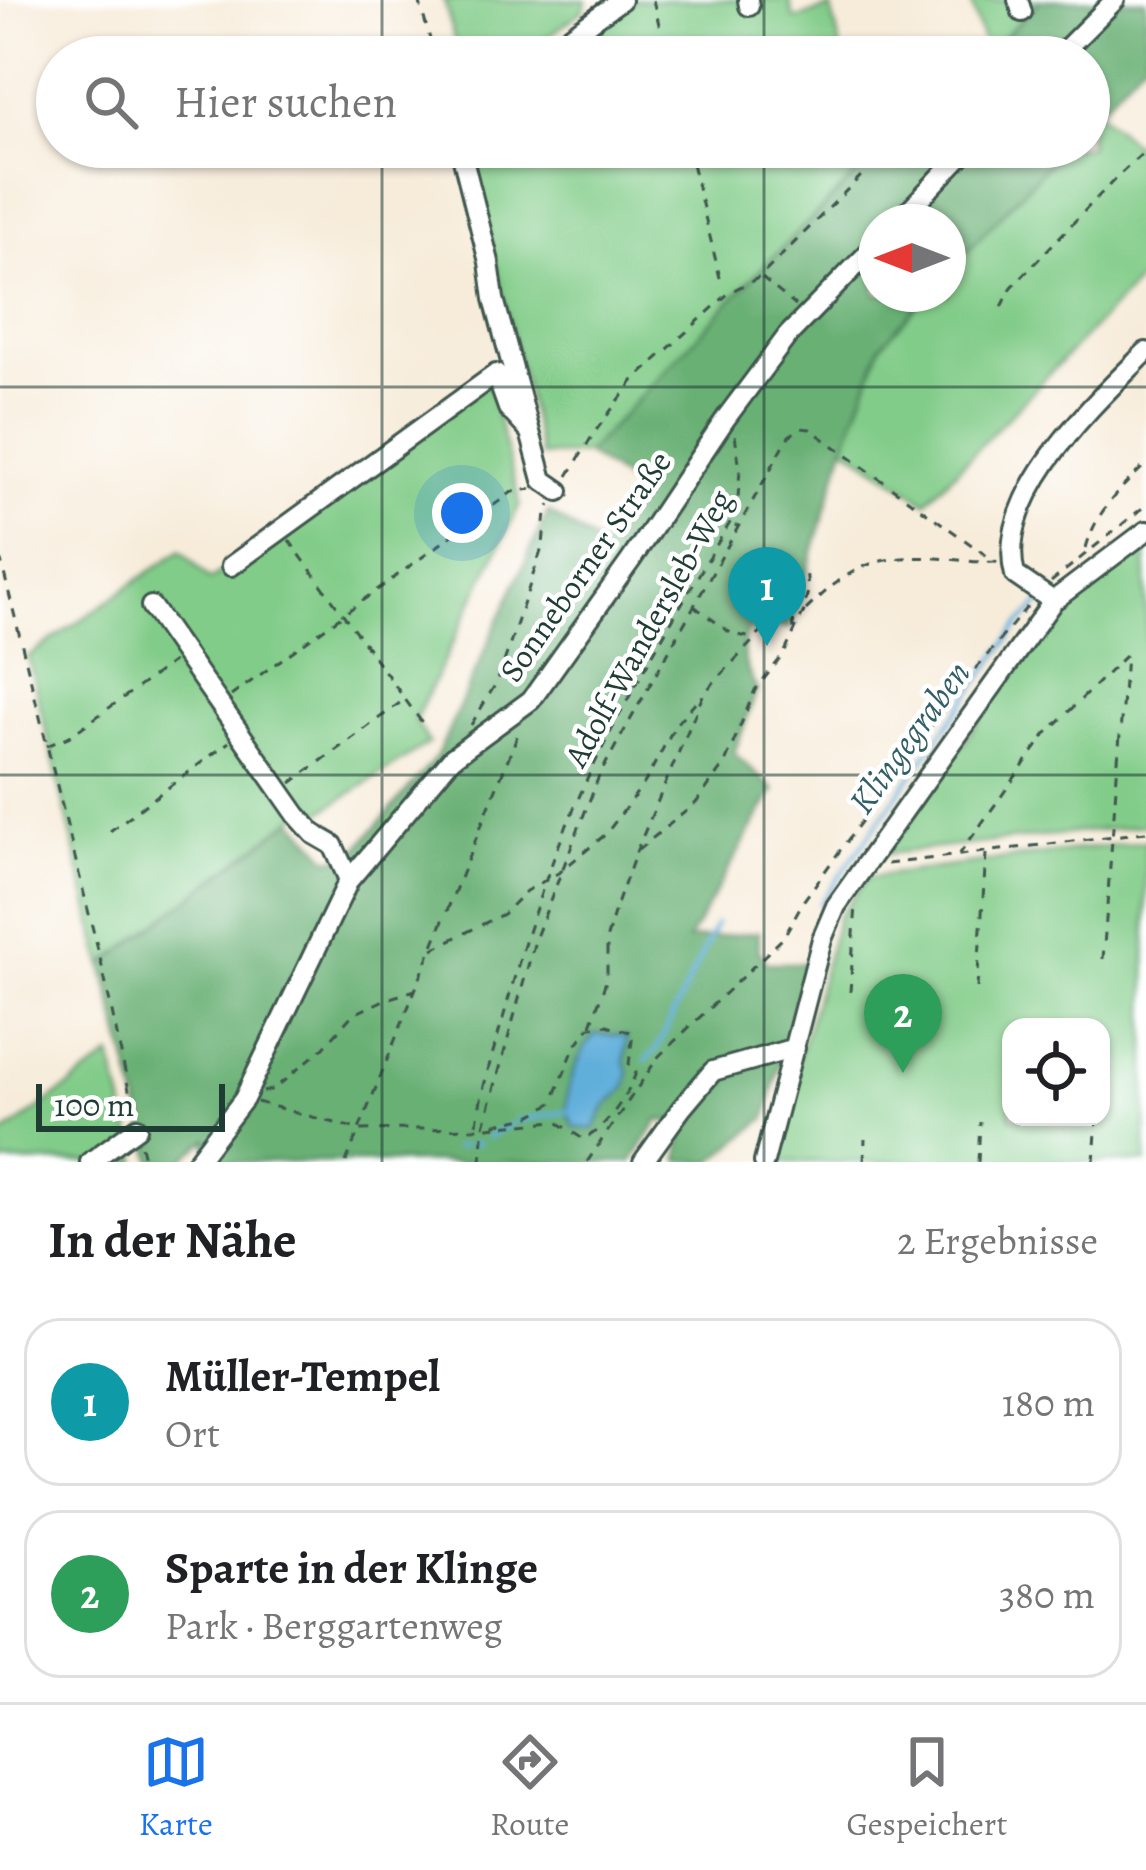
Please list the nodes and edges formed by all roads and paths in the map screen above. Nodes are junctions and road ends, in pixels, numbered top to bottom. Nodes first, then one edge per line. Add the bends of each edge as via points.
1 (419, 0) edge
2 (621, 0) edge
3 (653, 0) edge
4 (1115, 0) edge
5 (429, 36) edge
6 (570, 36) edge
7 (662, 36) edge
8 (1079, 36) edge
9 (1146, 150) edge
10 (465, 168) edge
11 (693, 168) edge
12 (869, 168) edge
13 (949, 168) edge
14 (915, 204) edge
15 (858, 264) edge
16 (760, 277) junction
17 (722, 286) dead end
18 (1002, 307) dead end
19 (808, 316) junction
20 (1146, 352) edge
21 (726, 418) junction
22 (530, 432) junction
23 (1146, 464) edge
24 (536, 488) dead end
25 (559, 491) junction
26 (1146, 505) edge
27 (737, 511) junction
28 (736, 529) junction
29 (281, 530) junction
30 (1146, 531) edge
31 (1084, 554) junction
32 (0, 557) edge
33 (231, 566) dead end
34 (806, 568) dead end
35 (1046, 597) junction
36 (151, 606) dead end
37 (694, 606) junction
38 (804, 611) junction
39 (343, 614) junction
40 (794, 634) junction
41 (754, 639) junction
42 (184, 654) junction
43 (704, 693) junction
44 (405, 699) junction
45 (531, 700) junction
46 (219, 704) junction
47 (426, 728) dead end
48 (240, 734) junction
49 (47, 746) junction
50 (452, 758) junction
51 (280, 791) junction
52 (110, 831) dead end
53 (1146, 832) edge
54 (1111, 836) junction
55 (636, 852) junction
56 (986, 852) junction
57 (959, 855) junction
58 (860, 870) junction
59 (560, 872) junction
60 (548, 879) junction
61 (349, 880) junction
62 (431, 950) junction
63 (1103, 959) dead end
64 (977, 988) dead end
65 (416, 990) junction
66 (850, 992) dead end
67 (590, 1027) junction
68 (795, 1048) junction
69 (244, 1099) junction
70 (980, 1122) dead end
71 (484, 1126) junction
72 (1096, 1126) edge
73 (137, 1128) junction
74 (477, 1128) junction
75 (361, 1130) junction
76 (866, 1139) dead end
77 (654, 1157) edge
78 (90, 1162) edge
79 (145, 1162) edge
80 (196, 1162) edge
81 (346, 1162) edge
82 (481, 1162) edge
83 (587, 1162) edge
84 (764, 1162) edge
85 (864, 1162) edge
86 (978, 1162) edge
87 (1094, 1162) edge

1 - 5 path
2 - 6 street
3 - 7 path
4 - 8 street
9 - 18 path via 1012,287
10 - 22 street
11 - 17 path
12 - 16 path
13 - 14 street
15 - 19 street, Sonneborner Straße
16 - 19 path
16 - 25 path via 730,292 634,380
19 - 21 street, Sonneborner Straße
20 - 35 street via 1079,419 1032,486 1011,560 1015,575
21 - 27 path via 740,470
21 - 45 street, Sonneborner Straße
22 - 25 street via 543,480
22 - 29 street via 508,408 496,374
23 - 31 path via 1092,525
24 - 39 path via 512,493
25 - 50 path via 498,680
26 - 31 path
27 - 28 path
27 - 60 path via 608,738
28 - 37 path, Adolf-Wandersleb-Weg
28 - 38 path, Adolf-Wandersleb-Weg via 789,436 810,429 996,562 883,558 844,576
29 - 33 street
29 - 39 path
30 - 35 street
31 - 35 path
32 - 49 path
34 - 38 path
35 - 58 street
35 - 83 path via 914,749 783,938 659,1056
36 - 42 street
37 - 41 path via 732,634
37 - 59 path, Adolf-Wandersleb-Weg via 599,776
38 - 40 path
39 - 44 path
39 - 46 path
40 - 41 path via 794,611 778,614
40 - 55 path via 755,690 710,784
41 - 43 path
42 - 46 street
42 - 49 path
43 - 55 path
43 - 59 path via 606,833
44 - 47 path
44 - 51 path
45 - 50 street, Sonneborner Straße
45 - 62 path
46 - 48 street
48 - 51 street
48 - 52 path
49 - 73 path
50 - 61 street, Sonneborner Straße
51 - 61 street via 333,845
53 - 54 path
54 - 56 path
54 - 57 path via 1126,656 1046,734
54 - 63 path
55 - 67 path via 607,938 607,978
56 - 57 path
56 - 64 path
57 - 58 path
58 - 66 path
58 - 68 street via 822,940
59 - 60 path
59 - 71 path, Adolf-Wandersleb-Weg
60 - 62 path via 503,914
60 - 74 path
61 - 69 street, Sonneborner Straße
62 - 65 path
65 - 69 path via 352,1016 274,1089
65 - 75 path
67 - 71 path via 552,1103 530,1117
67 - 71 path via 633,1034 629,1064 636,1072 596,1134 578,1138 556,1121
68 - 77 street via 712,1071
68 - 84 street
69 - 75 path
69 - 80 street, Sonneborner Straße
70 - 86 path
71 - 74 path
71 - 82 path, Adolf-Wandersleb-Weg
72 - 87 path
73 - 78 street
73 - 79 path
74 - 75 path
75 - 81 path
76 - 85 path

